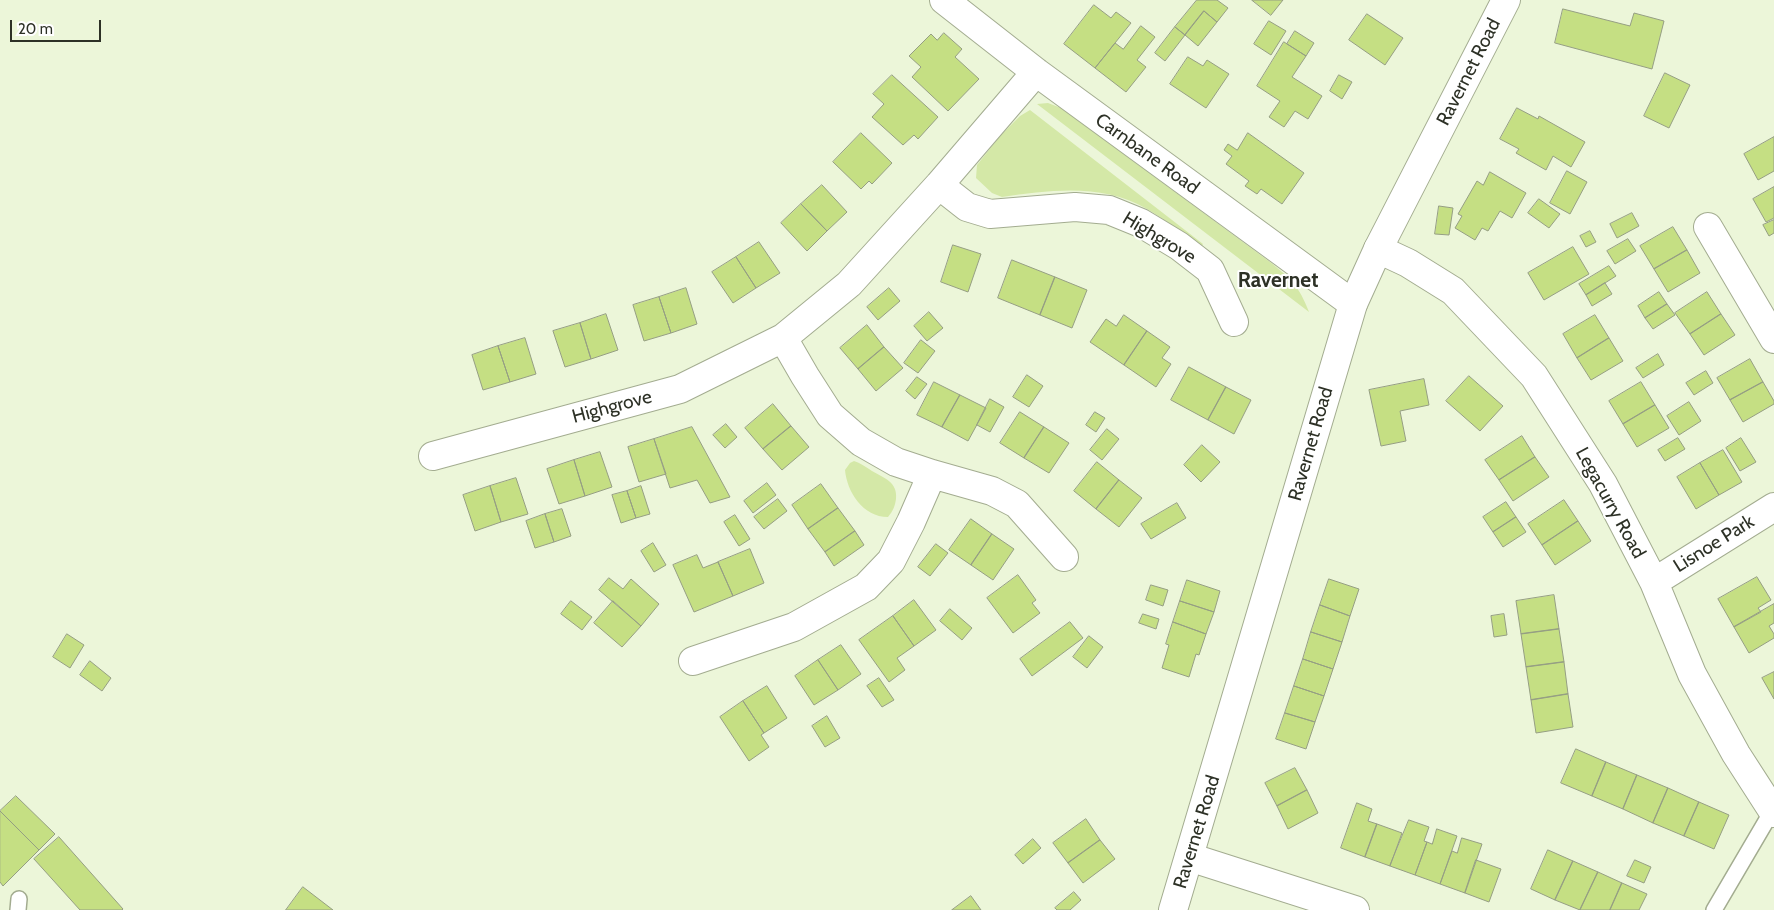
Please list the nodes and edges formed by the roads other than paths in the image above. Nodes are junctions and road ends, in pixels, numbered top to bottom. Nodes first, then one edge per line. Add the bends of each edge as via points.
1 (944, 0) edge
2 (1506, 0) edge
3 (1036, 72) junction
4 (938, 185) junction
5 (1708, 227) dead end
6 (1378, 249) junction
7 (1353, 304) junction
8 (1234, 322) dead end
9 (783, 338) junction
10 (1774, 339) edge
11 (433, 456) dead end
12 (932, 474) junction
13 (1774, 507) edge
14 (1064, 558) dead end
15 (1654, 582) junction
16 (694, 661) dead end
17 (1773, 812) edge
18 (1190, 857) junction
19 (1173, 910) edge
20 (1356, 910) edge
21 (1714, 910) edge

1 - 3 street, Carnbane Road
2 - 6 street, Ravernet Road
3 - 4 street, Highgrove
3 - 7 street, Carnbane Road
4 - 8 street, Highgrove via 967,207 990,214 1075,207 1109,210 1141,223 1210,270
4 - 9 street, Highgrove via 849,284
5 - 10 street
6 - 7 street, Ravernet Road
6 - 15 street, Legacurry Road via 1408,262 1453,291 1534,376 1603,484
7 - 18 street, Ravernet Road
9 - 11 street, Highgrove via 680,389
9 - 12 street via 830,415 862,442 896,462
12 - 14 street via 992,491 1017,504
12 - 16 street via 891,560 866,587 794,627
13 - 15 street, Lisnoe Park
15 - 17 street, Legacurry Road via 1692,674 1736,754
17 - 21 lane
18 - 19 street, Ravernet Road
18 - 20 street

